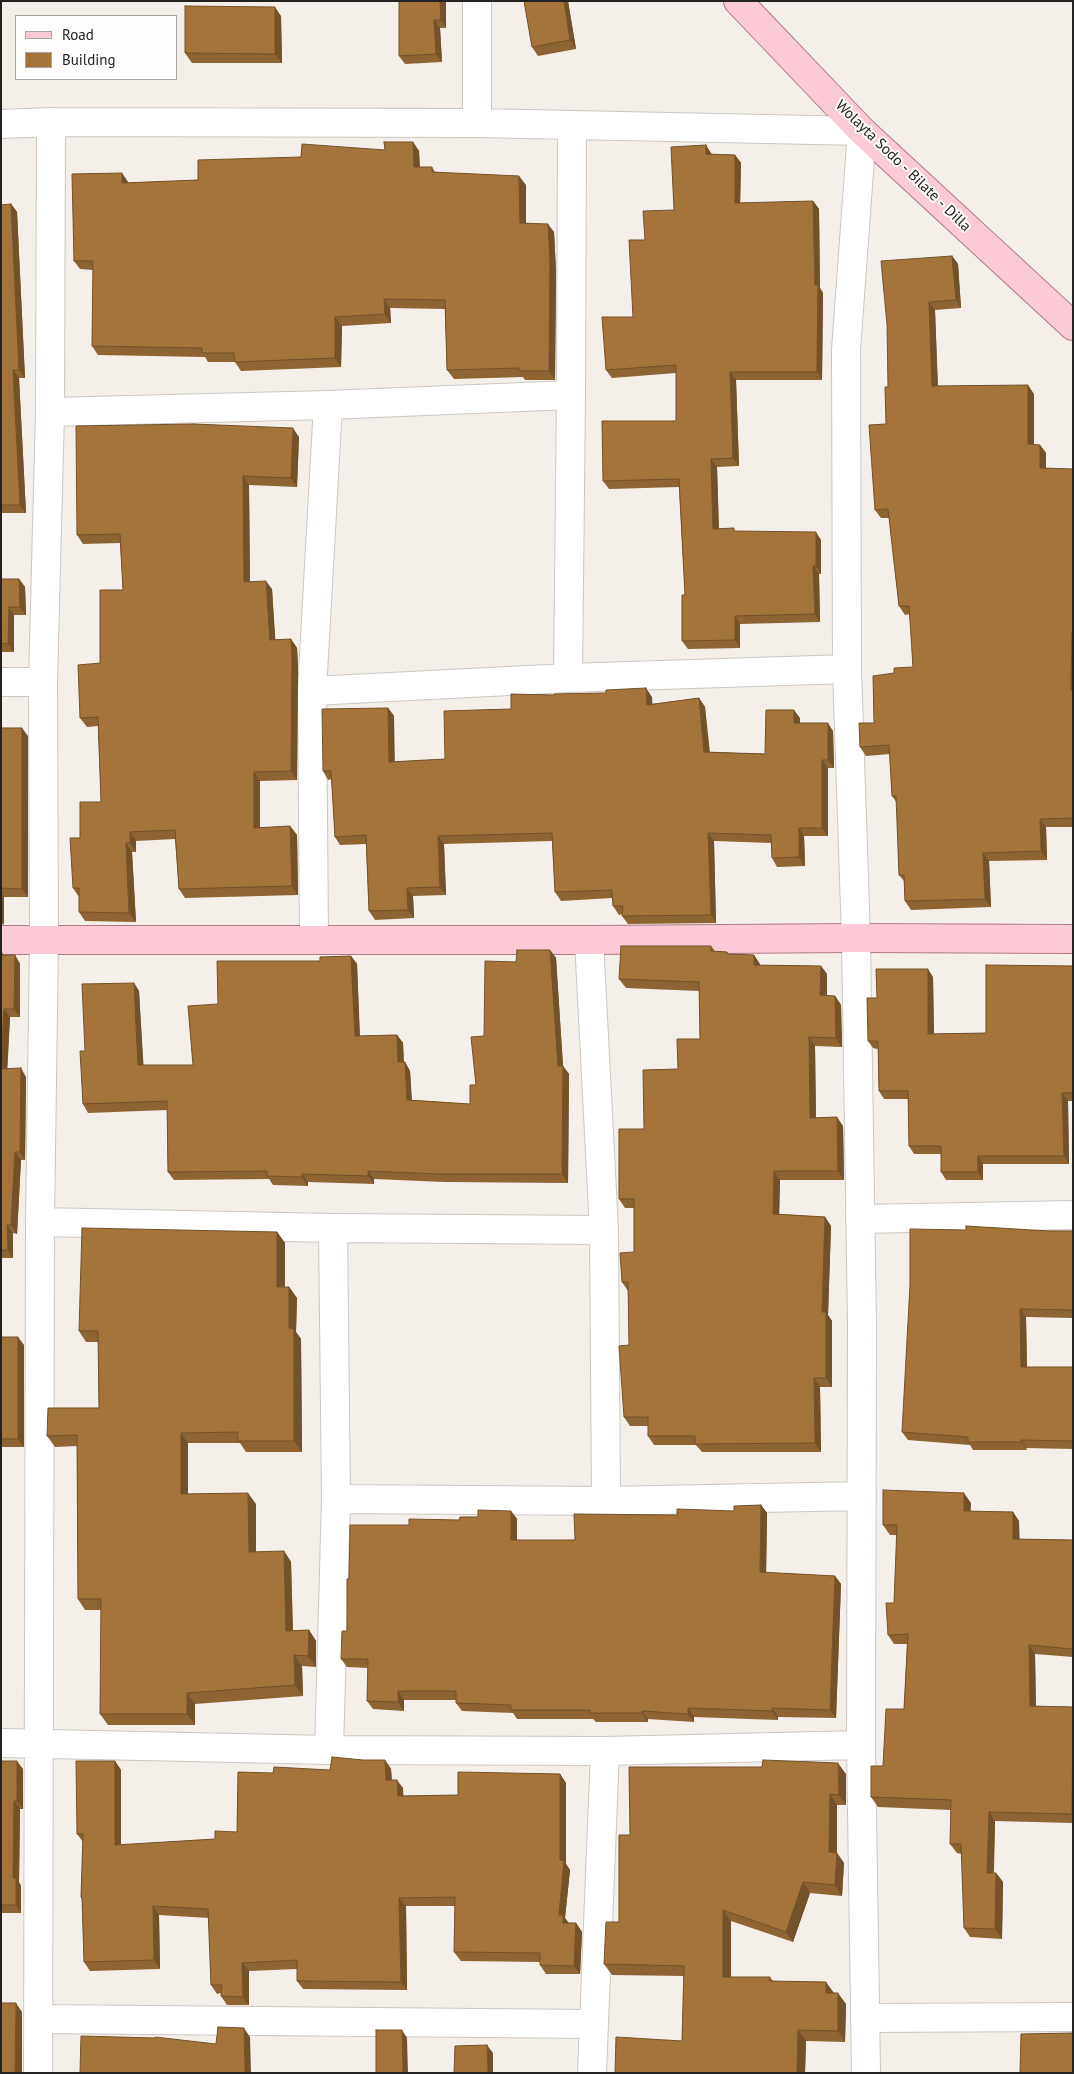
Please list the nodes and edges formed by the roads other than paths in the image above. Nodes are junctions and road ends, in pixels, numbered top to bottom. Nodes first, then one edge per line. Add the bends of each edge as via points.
1 (477, 1) edge
2 (738, 1) edge
3 (51, 122) junction
4 (477, 123) junction
5 (1, 124) edge
6 (572, 125) junction
7 (862, 130) junction
8 (1073, 326) edge
9 (571, 394) junction
10 (328, 405) junction
11 (50, 412) junction
12 (847, 669) junction
13 (568, 678) junction
14 (1, 682) edge
15 (43, 682) junction
16 (312, 691) junction
17 (856, 938) junction
18 (44, 939) junction
19 (314, 939) junction
20 (1073, 939) edge
21 (1, 940) edge
22 (589, 940) junction
23 (1073, 1215) edge
24 (860, 1219) junction
25 (40, 1222) junction
26 (333, 1228) junction
27 (604, 1230) junction
28 (862, 1496) junction
29 (336, 1499) junction
30 (606, 1501) junction
31 (1, 1743) edge
32 (40, 1743) junction
33 (861, 1745) junction
34 (329, 1750) junction
35 (605, 1751) junction
36 (1073, 2017) edge
37 (865, 2018) junction
38 (38, 2020) junction
39 (593, 2024) junction
40 (38, 2073) edge
41 (592, 2073) edge
42 (866, 2073) edge

1 - 4 street
2 - 7 main road, Wolayta Sodo - Bilate - Dilla
3 - 4 street
3 - 5 street
3 - 11 street
4 - 6 street
6 - 7 street
6 - 9 street
7 - 8 main road, Wolayta Sodo - Bilate - Dilla
7 - 12 street via 846,350
9 - 10 street
9 - 13 street
10 - 11 street
10 - 16 street
11 - 15 street
12 - 13 street
12 - 17 street
13 - 16 street
14 - 15 street
15 - 18 street
16 - 19 street
17 - 20 main road
17 - 22 main road
17 - 24 street
18 - 19 main road
18 - 21 main road
18 - 25 street
19 - 22 main road
22 - 27 street
23 - 24 street
24 - 28 street
25 - 26 street
25 - 32 street
26 - 27 street
26 - 29 street
27 - 30 street
28 - 30 street
28 - 33 street
29 - 30 street
29 - 34 street
31 - 32 street
32 - 34 street
32 - 38 street
33 - 35 street
33 - 37 street
34 - 35 street
35 - 39 street
36 - 37 street
37 - 42 street
38 - 39 street
38 - 40 street
39 - 41 street

